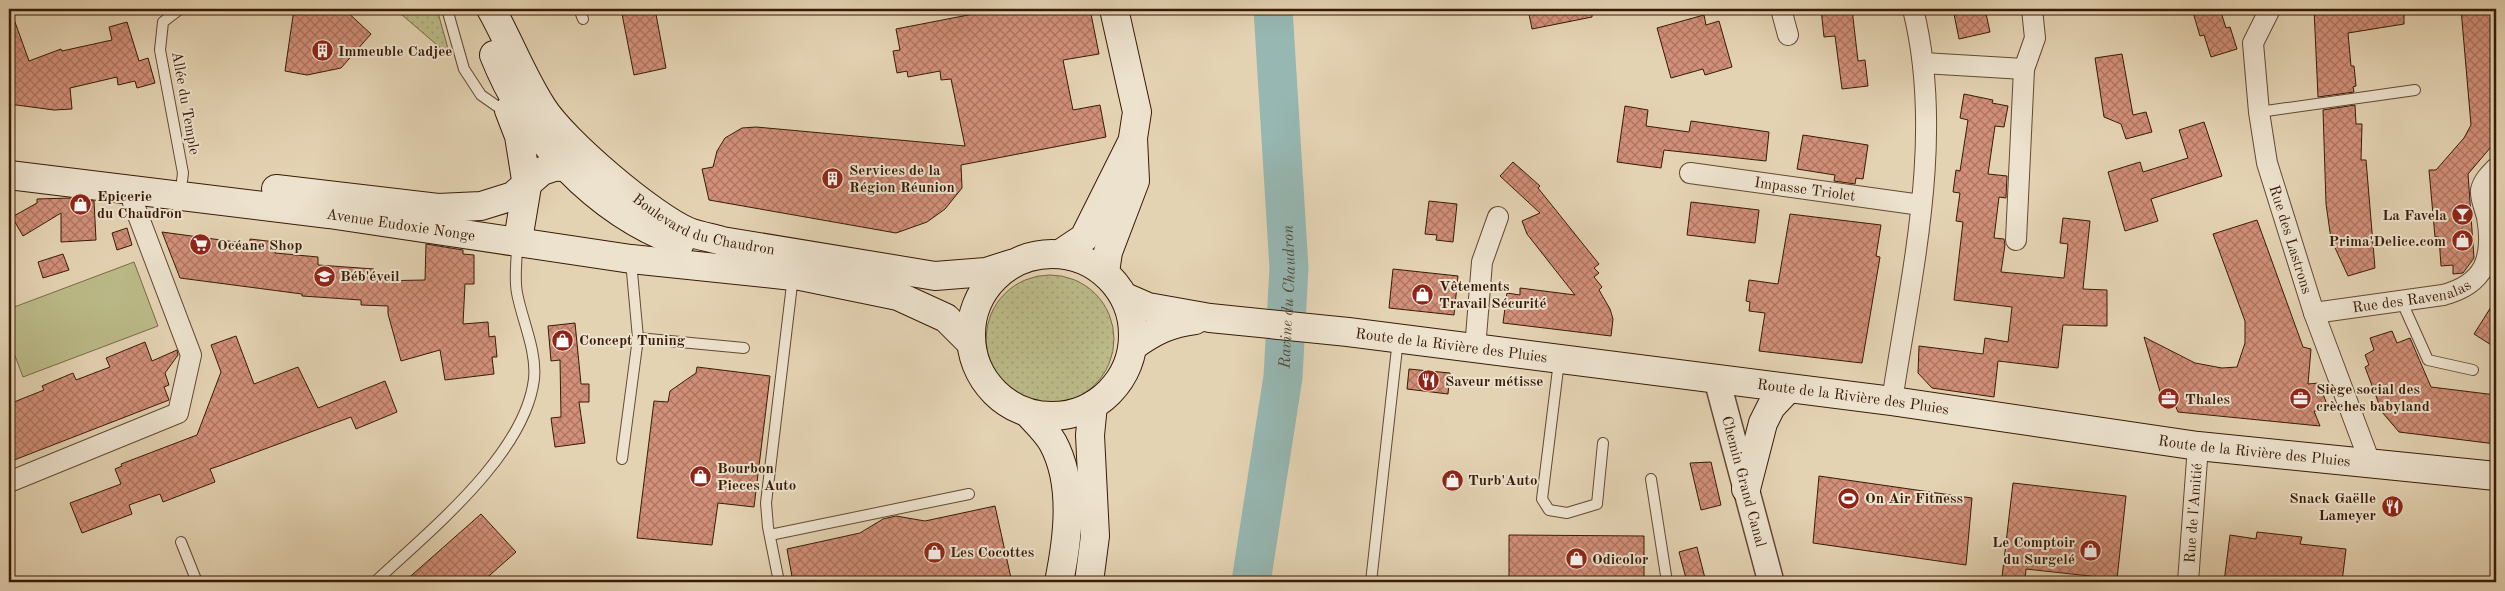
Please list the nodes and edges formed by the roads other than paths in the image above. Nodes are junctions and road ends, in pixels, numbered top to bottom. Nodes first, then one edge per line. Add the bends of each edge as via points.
1 (180, 9) edge
2 (446, 9) edge
3 (483, 9) edge
4 (491, 9) edge
5 (579, 9) edge
6 (1114, 9) edge
7 (1781, 9) edge
8 (1913, 9) edge
9 (2032, 9) edge
10 (2270, 9) edge
11 (583, 19) dead end
12 (1788, 35) dead end
13 (494, 57) junction
14 (1923, 63) junction
15 (2024, 69) junction
16 (2415, 90) dead end
17 (2259, 112) junction
18 (511, 117) junction
19 (1133, 138) junction
20 (9, 157) edge
21 (567, 166) junction
22 (2496, 168) edge
23 (1690, 173) dead end
24 (9, 175) edge
25 (614, 179) junction
26 (182, 181) junction
27 (527, 186) junction
28 (128, 189) junction
29 (1921, 205) junction
30 (1498, 217) dead end
31 (518, 240) junction
32 (2016, 240) dead end
33 (1060, 254) junction
34 (631, 259) junction
35 (1011, 264) junction
36 (1105, 272) junction
37 (793, 276) junction
38 (1125, 297) junction
39 (2401, 300) junction
40 (2314, 313) junction
41 (1210, 318) junction
42 (638, 338) junction
43 (1398, 338) junction
44 (970, 342) junction
45 (1133, 346) junction
46 (744, 348) dead end
47 (1475, 349) junction
48 (1559, 360) junction
49 (2473, 370) dead end
50 (1717, 380) junction
51 (1788, 389) junction
52 (1892, 402) junction
53 (1093, 405) junction
54 (1028, 413) junction
55 (1603, 443) dead end
56 (2198, 446) junction
57 (622, 459) dead end
58 (2371, 465) junction
59 (2496, 476) edge
60 (1651, 480) dead end
61 (9, 482) edge
62 (1746, 489) junction
63 (969, 494) dead end
64 (770, 535) junction
65 (181, 542) dead end
66 (197, 582) edge
67 (375, 582) edge
68 (779, 582) edge
69 (1059, 582) edge
70 (1089, 582) edge
71 (1371, 582) edge
72 (1379, 582) edge
73 (1667, 582) edge
74 (1771, 582) edge
75 (2188, 582) edge

1 - 26 lane, Allée du Temple via 163,22 160,50
2 - 18 lane via 464,69 481,95
3 - 13 main road, Boulevard du Chaudron
4 - 25 main road, Boulevard du Chaudron via 543,109 573,143
5 - 11 lane
6 - 19 main road via 1137,112
7 - 12 street
8 - 14 street
9 - 15 street via 2035,38
10 - 17 street, Rue des Lastrons via 2253,43
13 - 18 main road
13 - 21 main road, Boulevard du Chaudron via 519,108 551,151
14 - 15 street
14 - 29 street via 1926,148
15 - 32 street
16 - 17 lane
17 - 40 street, Rue des Lastrons via 2272,183
18 - 27 main road via 521,144
19 - 33 main road via 1084,238
19 - 36 main road via 1135,181 1108,252
20 - 26 main road, Avenue Eudoxie Nonge
21 - 25 main road, Avenue Eudoxie Nonge via 587,166
21 - 27 main road, Avenue Eudoxie Nonge via 542,171
21 - 37 main road, Boulevard du Chaudron via 594,193 635,223 657,234
22 - 39 street, Rue des Ravenalas via 2481,191 2487,219 2487,257 2483,272 2458,291
23 - 29 street, Impasse Triolet
24 - 28 main road, Avenue Eudoxie Nonge
25 - 35 main road, Boulevard du Chaudron via 662,216 689,232 722,242 935,276 986,272
26 - 27 main road, Avenue Eudoxie Nonge via 331,194 438,208 481,206 513,196
27 - 31 main road
28 - 31 main road, Avenue Eudoxie Nonge
28 - 61 street via 191,355 178,414
29 - 52 street
30 - 47 street via 1482,262
31 - 34 main road, Avenue Eudoxie Nonge
31 - 67 lane via 516,290 534,378 524,417 472,489
33 - 35 main road via 1035,255
33 - 36 main road via 1084,260
34 - 37 main road, Avenue Eudoxie Nonge
34 - 42 lane
35 - 44 main road via 988,284 973,311
36 - 38 main road
37 - 44 main road, Boulevard du Chaudron via 898,296 946,318
37 - 64 lane via 766,503
38 - 41 main road, Route de la Rivière des Pluies via 1148,307
38 - 45 main road via 1133,321
39 - 40 street, Rue des Ravenalas
39 - 49 lane via 2428,360
40 - 58 street, Rue des Lastrons
41 - 43 main road, Route de la Rivière des Pluies
41 - 45 main road, Route de la Rivière des Pluies via 1175,322
42 - 46 lane
42 - 57 lane
43 - 47 main road, Route de la Rivière des Pluies
43 - 71 lane
44 - 54 main road via 975,363 985,383 1000,398
45 - 53 main road via 1126,371 1110,392
47 - 48 main road, Route de la Rivière des Pluies
48 - 50 main road, Route de la Rivière des Pluies
48 - 55 lane via 1542,499 1549,510 1567,513 1597,504
50 - 51 main road, Route de la Rivière des Pluies
50 - 62 street, Chemin Grand Canal
51 - 52 main road, Route de la Rivière des Pluies
51 - 62 main road via 1771,407 1762,424
52 - 56 main road, Route de la Rivière des Pluies
53 - 54 main road via 1065,416
53 - 70 main road via 1090,435 1095,526
54 - 69 main road via 1052,440 1066,481 1066,531
56 - 58 main road, Route de la Rivière des Pluies
56 - 75 street, Rue de l'Amitié
58 - 59 main road, Route de la Rivière des Pluies
60 - 73 lane
62 - 74 street, Chemin Grand Canal
63 - 64 lane
64 - 68 lane
65 - 66 lane
71 - 72 lane

